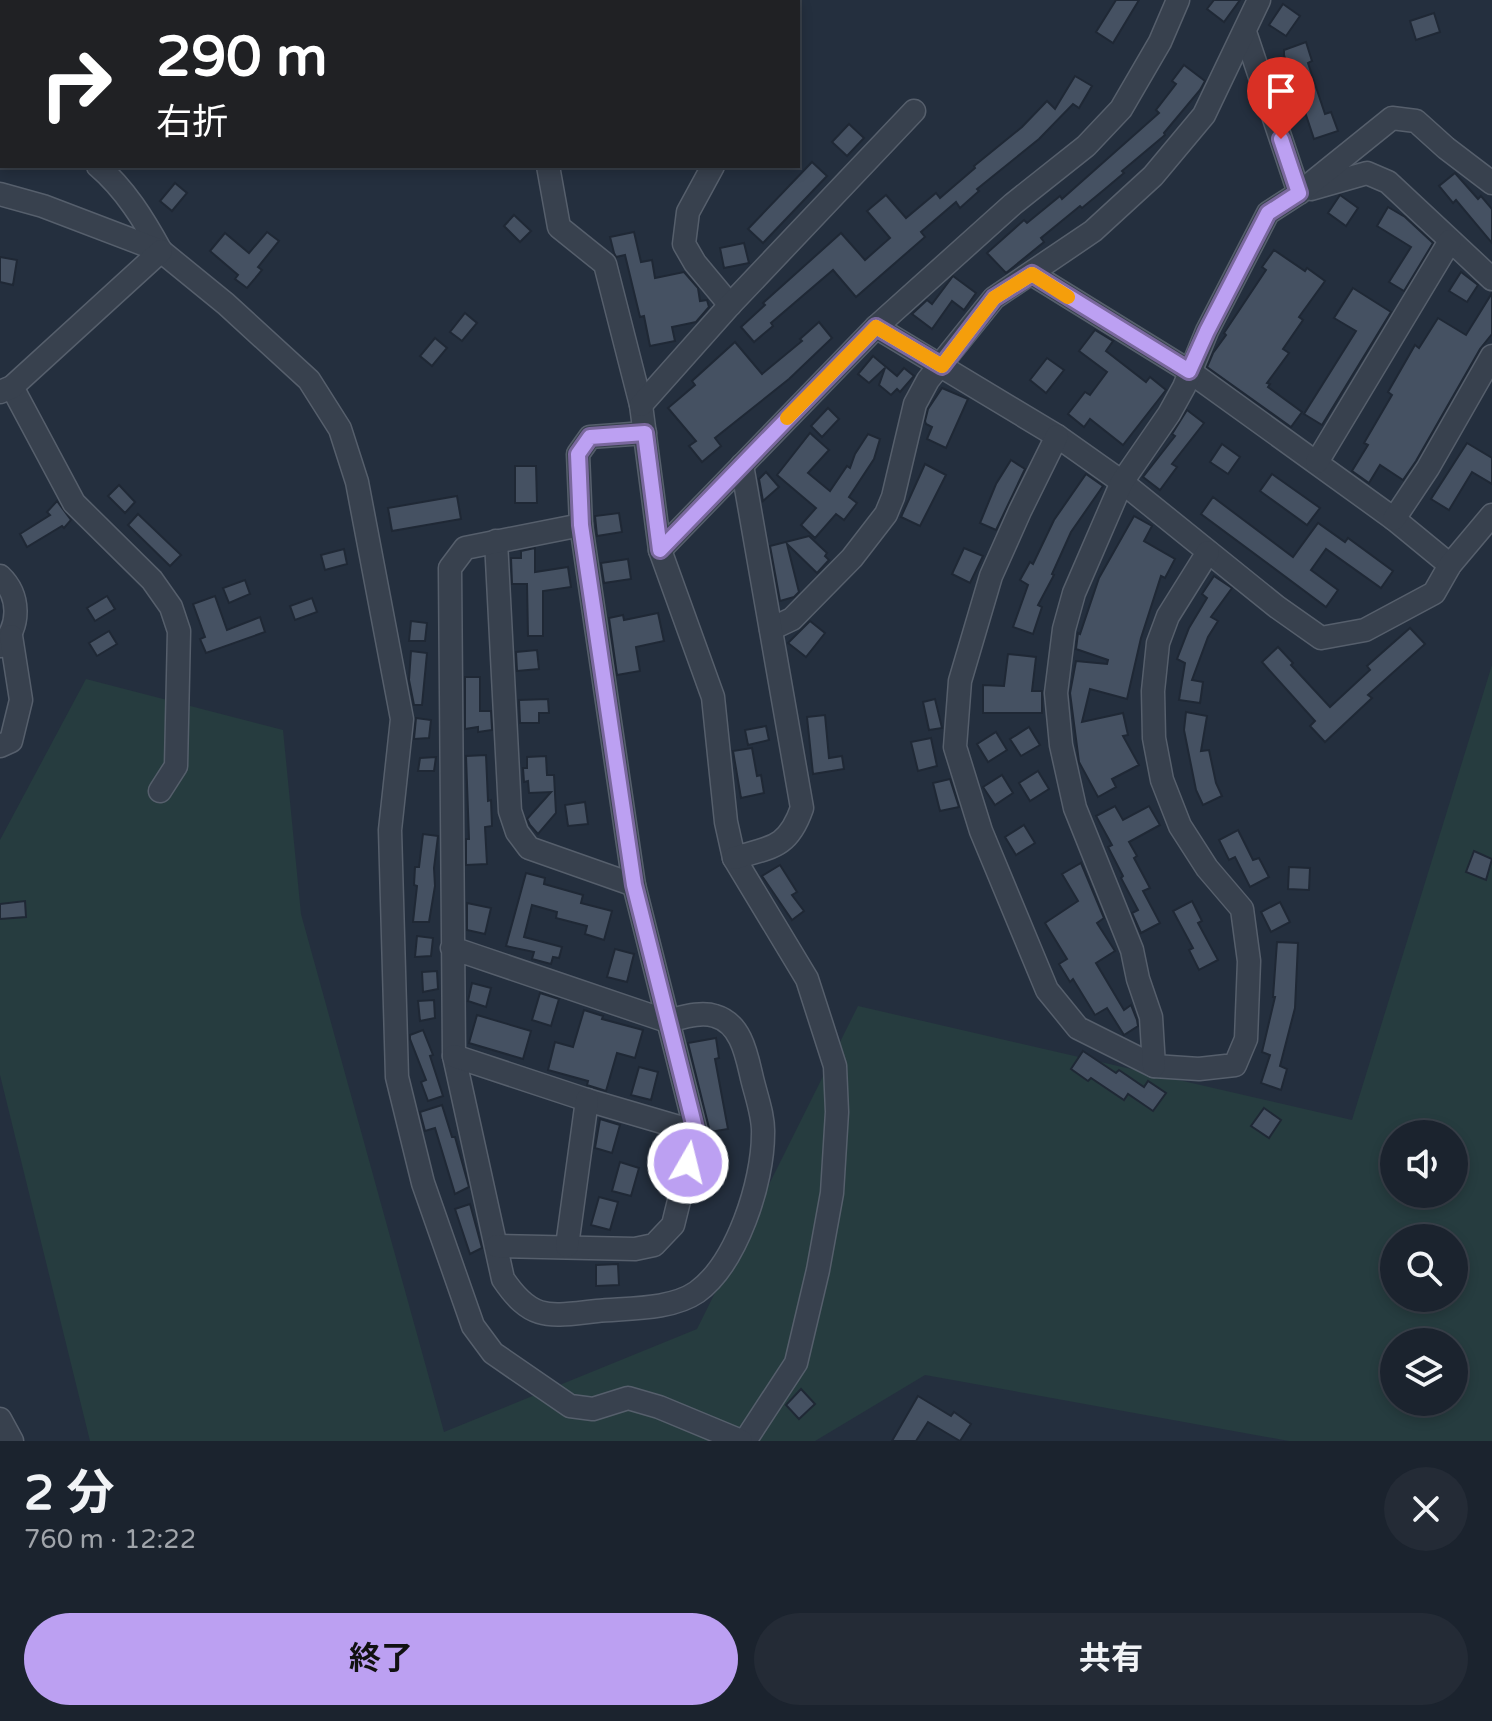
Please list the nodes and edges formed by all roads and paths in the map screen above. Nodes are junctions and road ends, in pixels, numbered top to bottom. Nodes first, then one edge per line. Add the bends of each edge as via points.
1 (1178, 0) edge
2 (1259, 0) edge
3 (1245, 32) junction
4 (914, 111) dead end
5 (100, 168) edge
6 (548, 168) edge
7 (712, 168) edge
8 (1492, 183) edge
9 (1299, 193) junction
10 (0, 194) edge
11 (1450, 241) junction
12 (161, 251) junction
13 (1032, 274) junction
14 (1492, 279) edge
15 (730, 305) junction
16 (876, 327) junction
17 (1492, 356) edge
18 (942, 366) junction
19 (1189, 371) junction
20 (6, 389) edge
21 (641, 405) junction
22 (645, 433) junction
23 (1057, 436) junction
24 (1317, 462) junction
25 (742, 465) junction
26 (1122, 482) junction
27 (1492, 515) edge
28 (1394, 519) junction
29 (581, 525) junction
30 (496, 541) junction
31 (660, 550) junction
32 (1208, 552) junction
33 (1450, 565) junction
34 (0, 576) edge
35 (771, 629) junction
36 (5, 641) edge
37 (0, 746) edge
38 (160, 791) dead end
39 (734, 858) junction
40 (634, 885) junction
41 (452, 948) junction
42 (667, 1021) junction
43 (454, 1056) junction
44 (1154, 1066) junction
45 (587, 1100) junction
46 (696, 1132) junction
47 (497, 1246) junction
48 (567, 1246) junction
49 (0, 1419) edge
50 (12, 1441) edge
51 (743, 1441) edge

1 - 16 street via 1121,109 1086,146
2 - 3 street
3 - 9 street
3 - 13 street via 1204,115 1153,176 1093,231
4 - 15 street
5 - 12 street
6 - 21 street via 559,227 605,264
7 - 15 street via 688,212 684,244
8 - 9 street via 1416,121 1392,118
9 - 11 street via 1367,173 1388,182
9 - 19 street via 1268,213
10 - 12 street
11 - 14 street
11 - 24 street
12 - 20 street
12 - 51 street via 309,380 340,429 357,482 402,719 390,830 397,1077 423,1183 473,1326 493,1353 570,1406 593,1409 628,1398
13 - 18 street via 994,298
13 - 19 street
15 - 21 street
16 - 18 street
16 - 25 street
17 - 28 street
18 - 23 street
18 - 35 street via 915,404 893,497 877,528 792,619
19 - 24 street
19 - 26 street via 1169,414
20 - 38 street via 74,503 152,580 171,607 179,631 176,766
21 - 22 street
22 - 29 street via 590,437 584,445 578,454
22 - 31 street
23 - 26 street
23 - 44 street via 991,576 960,681 955,747 981,831 1047,990 1078,1028
24 - 28 street
25 - 31 street
25 - 35 street
26 - 32 street
26 - 44 street via 1074,593 1056,693 1075,808 1132,950 1151,1017
27 - 33 street
28 - 33 street
29 - 30 street
29 - 40 street
30 - 40 street via 510,811 517,832 529,848
30 - 41 street via 465,548 450,568
31 - 39 street via 713,697
32 - 33 street via 1321,638 1365,630 1434,593
32 - 44 street via 1168,616 1158,643 1154,738 1162,780 1180,826 1242,909 1249,961 1246,1039 1235,1065
34 - 36 street via 10,585 17,612
35 - 39 street via 802,808 794,830 780,845
36 - 37 street via 21,700 11,741
39 - 51 street via 807,979 835,1066 837,1112 832,1193 796,1363
40 - 42 street
41 - 42 street
41 - 43 street
42 - 46 street
42 - 47 street via 716,1016 737,1032 745,1046 764,1131 743,1224 722,1269 696,1293 671,1303 541,1314 517,1300 503,1279
43 - 45 street
43 - 47 street
45 - 46 street
45 - 48 street
46 - 48 street via 673,1225 654,1245
47 - 48 street
49 - 50 street

